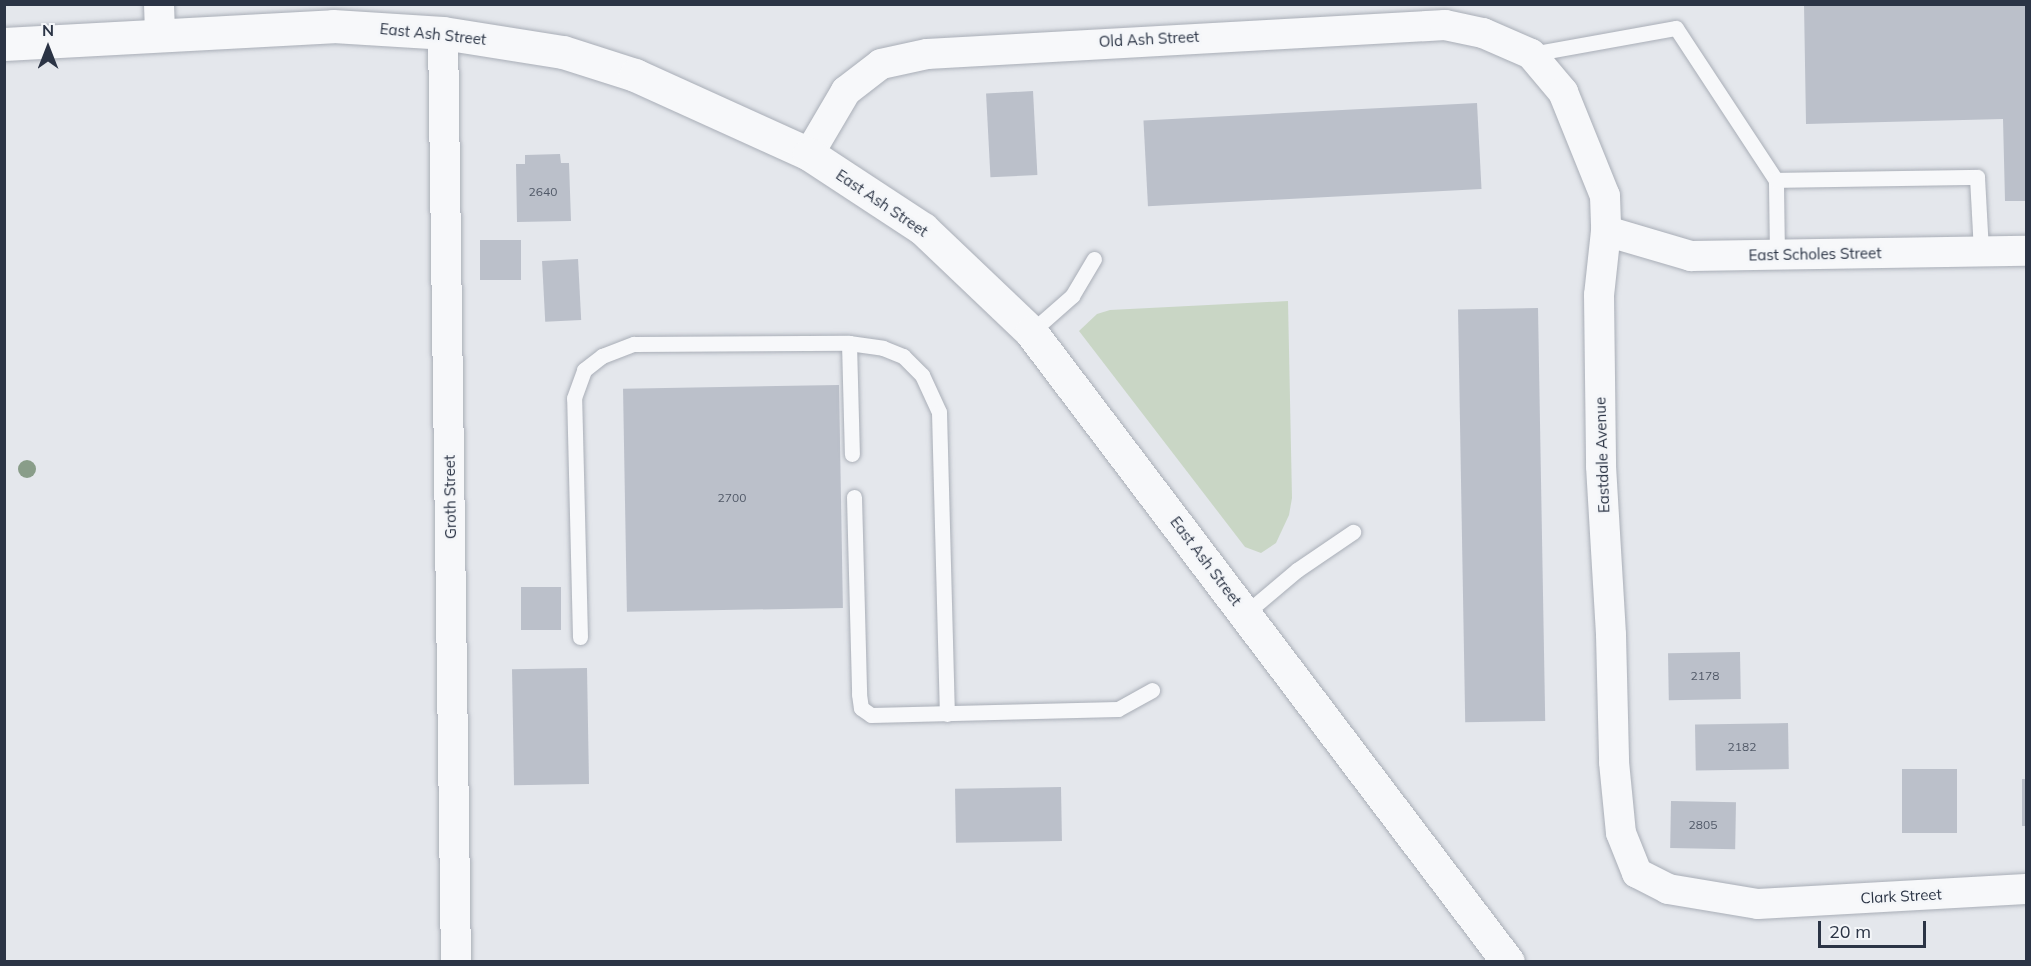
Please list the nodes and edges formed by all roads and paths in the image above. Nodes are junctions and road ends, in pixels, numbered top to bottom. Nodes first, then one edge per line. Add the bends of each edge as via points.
1 (160, 19) edge
2 (443, 33) junction
3 (4, 44) edge
4 (1532, 54) junction
5 (808, 154) junction
6 (1776, 180) junction
7 (1606, 231) junction
8 (1981, 250) junction
9 (2026, 250) edge
10 (1777, 256) junction
11 (1094, 259) dead end
12 (1031, 332) junction
13 (849, 343) junction
14 (852, 454) dead end
15 (854, 497) dead end
16 (1353, 532) dead end
17 (1246, 613) junction
18 (580, 637) dead end
19 (1152, 690) dead end
20 (947, 714) junction
21 (1637, 873) joint
22 (2026, 889) edge
23 (456, 962) edge
24 (1508, 962) edge

1 - 2 street, East Ash Street
1 - 3 street, East Ash Street
2 - 5 street, East Ash Street via 563,52 635,75
2 - 23 street, Groth Street
4 - 5 street, Old Ash Street via 1483,33 1445,25 927,54 880,64 846,91
4 - 6 lane via 1676,28
4 - 7 street, Eastdale Avenue via 1563,92 1583,134 1605,196
5 - 12 street, East Ash Street via 923,229
6 - 8 lane via 1977,177
6 - 10 lane
7 - 10 street, East Scholes Street via 1691,256
7 - 21 street, Eastdale Avenue via 1599,295 1601,466 1614,762 1621,833
8 - 9 street, East Scholes Street
8 - 10 street, East Scholes Street
11 - 12 lane via 1072,296
12 - 17 street, East Ash Street
13 - 14 lane
13 - 18 lane via 634,344 602,356 584,370 574,398
13 - 20 lane via 883,348 903,356 922,375 939,412
15 - 20 lane via 861,708 871,716 884,717
16 - 17 lane via 1297,570
17 - 24 street, East Ash Street
19 - 20 lane via 1118,709
21 - 22 street, Clark Street via 1668,889 1758,904

